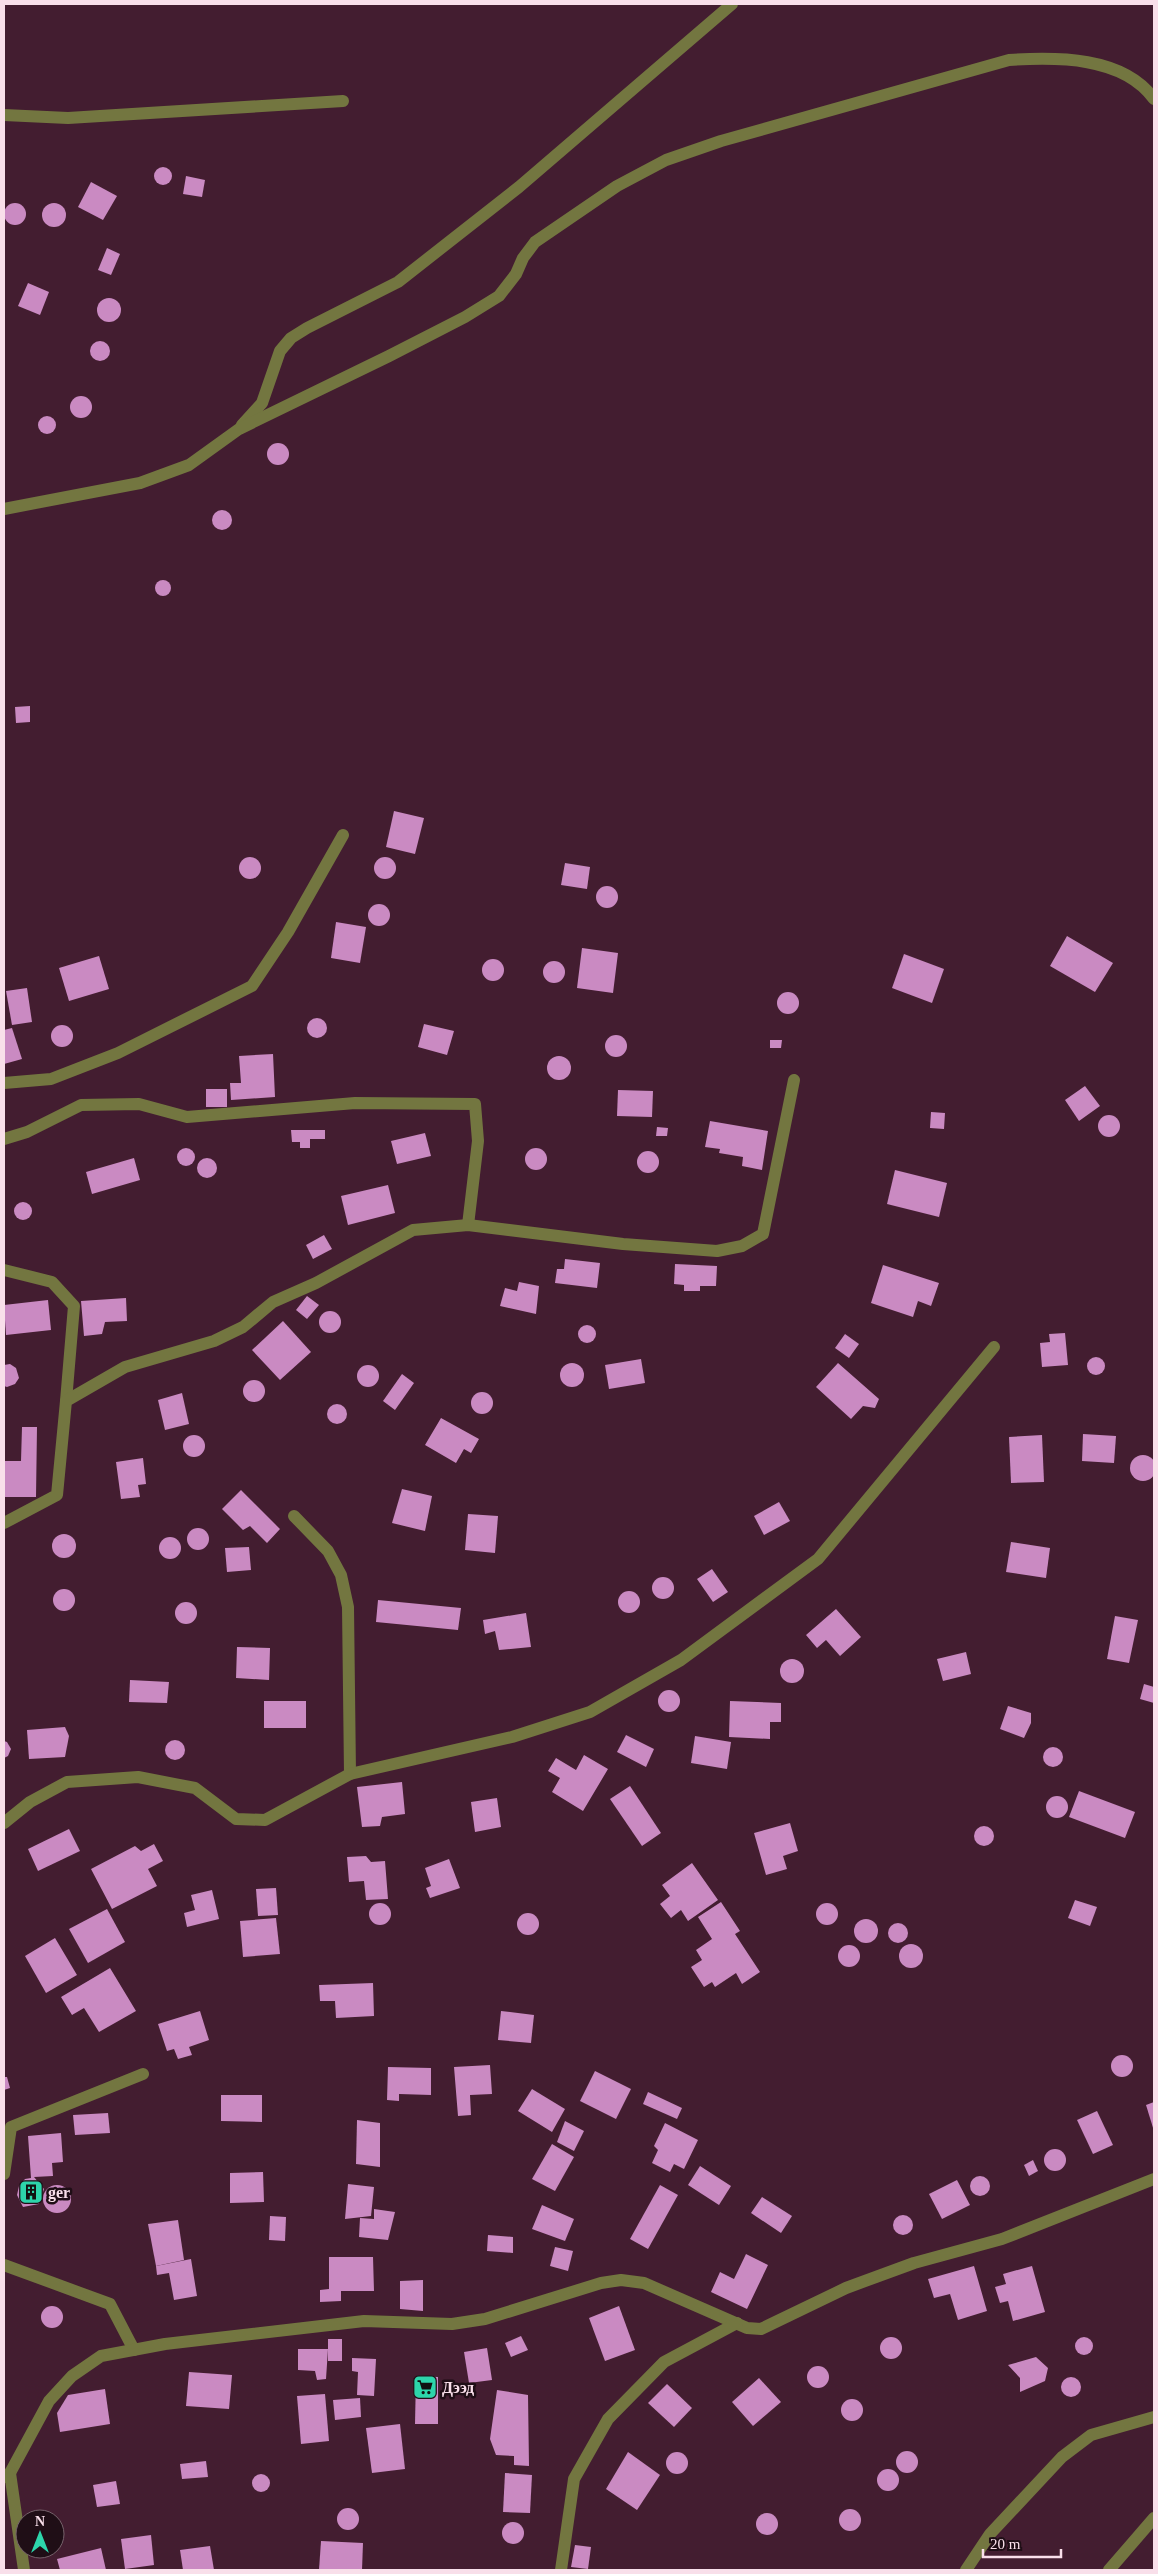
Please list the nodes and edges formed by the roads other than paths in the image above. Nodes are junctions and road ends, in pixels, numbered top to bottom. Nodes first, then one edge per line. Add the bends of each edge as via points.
1 (732, 4) edge
2 (1154, 99) edge
3 (343, 101) dead end
4 (4, 115) edge
5 (239, 429) junction
6 (4, 508) edge
7 (343, 835) dead end
8 (794, 1080) dead end
9 (4, 1083) edge
10 (4, 1139) edge
11 (468, 1225) junction
12 (4, 1270) edge
13 (994, 1346) dead end
14 (66, 1401) junction
15 (294, 1516) dead end
16 (4, 1524) edge
17 (350, 1774) junction
18 (4, 1823) edge
19 (143, 2074) dead end
20 (4, 2174) edge
21 (1154, 2179) edge
22 (4, 2264) edge
23 (737, 2323) junction
24 (134, 2350) junction
25 (1154, 2417) edge
26 (7, 2475) edge
27 (1154, 2518) edge
28 (24, 2570) edge
29 (561, 2570) edge
30 (966, 2570) edge
31 (1109, 2570) edge

1 - 5 street via 519,187 398,282 291,338 280,351 262,402
2 - 5 street via 1137,82 1112,69 1047,58 1009,60 721,141 666,160 617,186 535,242 499,296 465,317
3 - 4 street via 68,118
5 - 6 street via 188,464 140,483
7 - 9 street via 288,932 252,986 118,1053 51,1079
8 - 11 street via 763,1234 742,1246 717,1251 623,1244
10 - 11 street via 27,1132 82,1105 139,1104 187,1117 354,1103 475,1104 478,1141
11 - 14 street via 413,1230 316,1283 273,1302 243,1327 214,1341 126,1367
12 - 14 street via 52,1282 74,1306
13 - 17 street via 818,1559 681,1660 590,1712 512,1737
14 - 16 street via 57,1496
15 - 17 street via 328,1551 341,1575 348,1607
17 - 18 street via 265,1820 236,1819 195,1788 138,1777 67,1782 30,1802
19 - 20 street via 11,2127
21 - 23 street via 1002,2239 914,2263 846,2288 761,2329
22 - 24 street via 110,2304
23 - 24 street via 644,2283 621,2280 601,2283 485,2319 460,2322 364,2321
23 - 29 street via 664,2362 608,2419 574,2479
24 - 26 street via 102,2356 72,2376 48,2401
25 - 30 street via 1091,2435 1062,2457 990,2534
26 - 28 street
27 - 31 street

